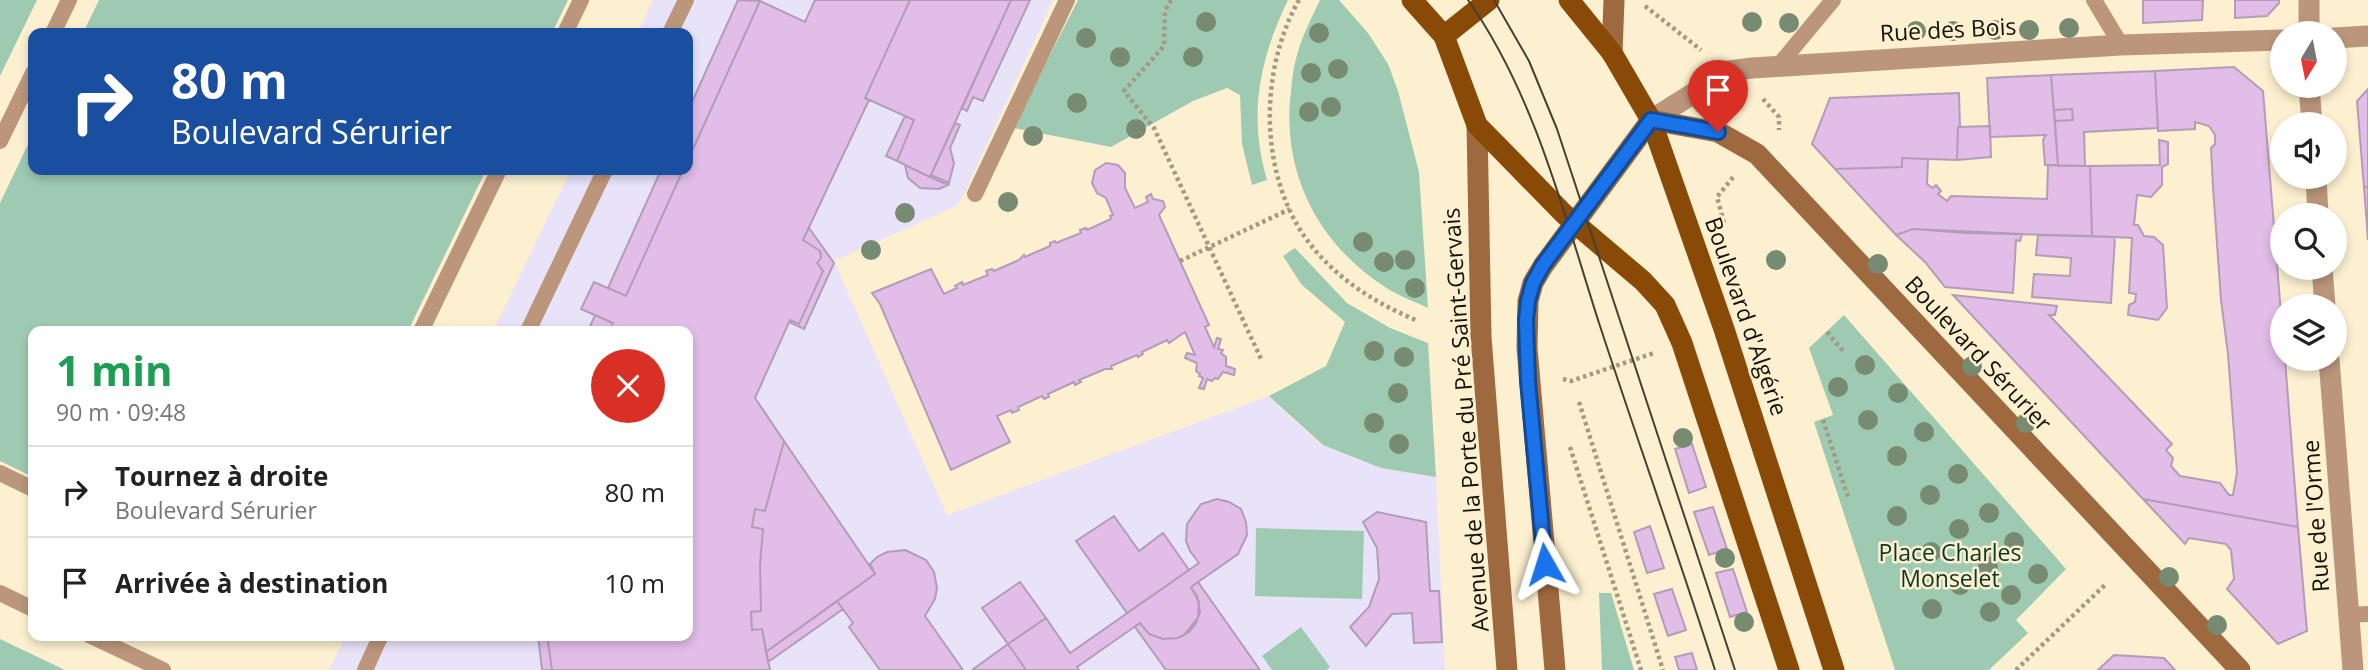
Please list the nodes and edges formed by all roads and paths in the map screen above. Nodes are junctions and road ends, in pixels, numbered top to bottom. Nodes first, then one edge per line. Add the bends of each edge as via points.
1 (69, 0) edge
2 (581, 0) edge
3 (686, 0) edge
4 (1067, 0) edge
5 (1171, 0) edge
6 (1299, 0) edge
7 (1412, 0) edge
8 (1489, 0) edge
9 (1569, 0) edge
10 (1614, 0) edge
11 (1833, 0) edge
12 (2094, 0) edge
13 (2309, 0) edge
14 (1646, 6) dead end
15 (2309, 21) edge
16 (55, 28) edge
17 (567, 28) edge
18 (672, 28) edge
19 (1444, 36) junction
20 (2368, 36) edge
21 (2347, 37) edge
22 (2270, 40) edge
23 (2121, 45) junction
24 (1699, 48) dead end
25 (1612, 53) junction
26 (1779, 65) junction
27 (28, 83) edge
28 (1762, 98) dead end
29 (1651, 120) junction
30 (1476, 125) junction
31 (1776, 134) dead end
32 (0, 141) edge
33 (1737, 173) dead end
34 (497, 175) edge
35 (603, 175) edge
36 (975, 194) dead end
37 (1290, 209) junction
38 (1574, 223) junction
39 (1727, 234) dead end
40 (1208, 247) junction
41 (1180, 261) dead end
42 (1418, 321) dead end
43 (423, 326) edge
44 (530, 326) edge
45 (1827, 332) dead end
46 (1665, 349) dead end
47 (1843, 351) dead end
48 (1262, 361) dead end
49 (2330, 371) edge
50 (1571, 381) dead end
51 (1579, 402) dead end
52 (1823, 419) dead end
53 (1567, 436) dead end
54 (0, 473) edge
55 (28, 487) edge
56 (1849, 497) dead end
57 (2106, 583) dead end
58 (0, 593) edge
59 (28, 607) edge
60 (2358, 614) edge
61 (102, 641) edge
62 (378, 641) edge
63 (163, 670) edge
64 (365, 670) edge
65 (1507, 670) edge
66 (1555, 670) edge
67 (1641, 670) edge
68 (1663, 670) edge
69 (1789, 670) edge
70 (1833, 670) edge
71 (2016, 670) edge
72 (2240, 670) edge
73 (2353, 670) edge

1 - 16 lane
2 - 17 lane
3 - 18 lane
4 - 36 lane
5 - 40 path via 1165,11 1164,46 1124,91 1154,128
6 - 37 path via 1282,40 1270,121 1273,153
7 - 19 main road
8 - 19 main road
9 - 25 main road, Boulevard d'Algérie
10 - 25 street
11 - 26 lane
12 - 23 lane
13 - 15 street
14 - 24 path
19 - 30 main road
20 - 21 street
22 - 23 street, Rue des Bois
23 - 26 street, Rue des Bois
25 - 29 main road, Boulevard d'Algérie
26 - 29 street, Rue des Bois via 1729,71
27 - 32 lane
28 - 31 path via 1779,117
29 - 38 street
29 - 70 main road, Boulevard d'Algérie via 1724,329
29 - 72 street, Boulevard Sérurier via 1718,132 1757,154
30 - 38 main road
30 - 65 street, Avenue de la Porte du Pré Saint-Gervais via 1481,337
33 - 39 path via 1717,197
34 - 43 lane
35 - 44 lane
37 - 40 path
37 - 42 path via 1310,244 1336,273 1390,309
38 - 66 street via 1533,283 1526,320
38 - 69 main road via 1665,305 1682,344
40 - 41 path
40 - 48 path
45 - 47 path
46 - 50 path
49 - 60 street, Rue de l'Orme
51 - 68 path
52 - 56 path
53 - 67 path
54 - 55 lane
57 - 71 path
58 - 59 lane
60 - 73 street, Rue de l'Orme
61 - 63 lane
62 - 64 lane

